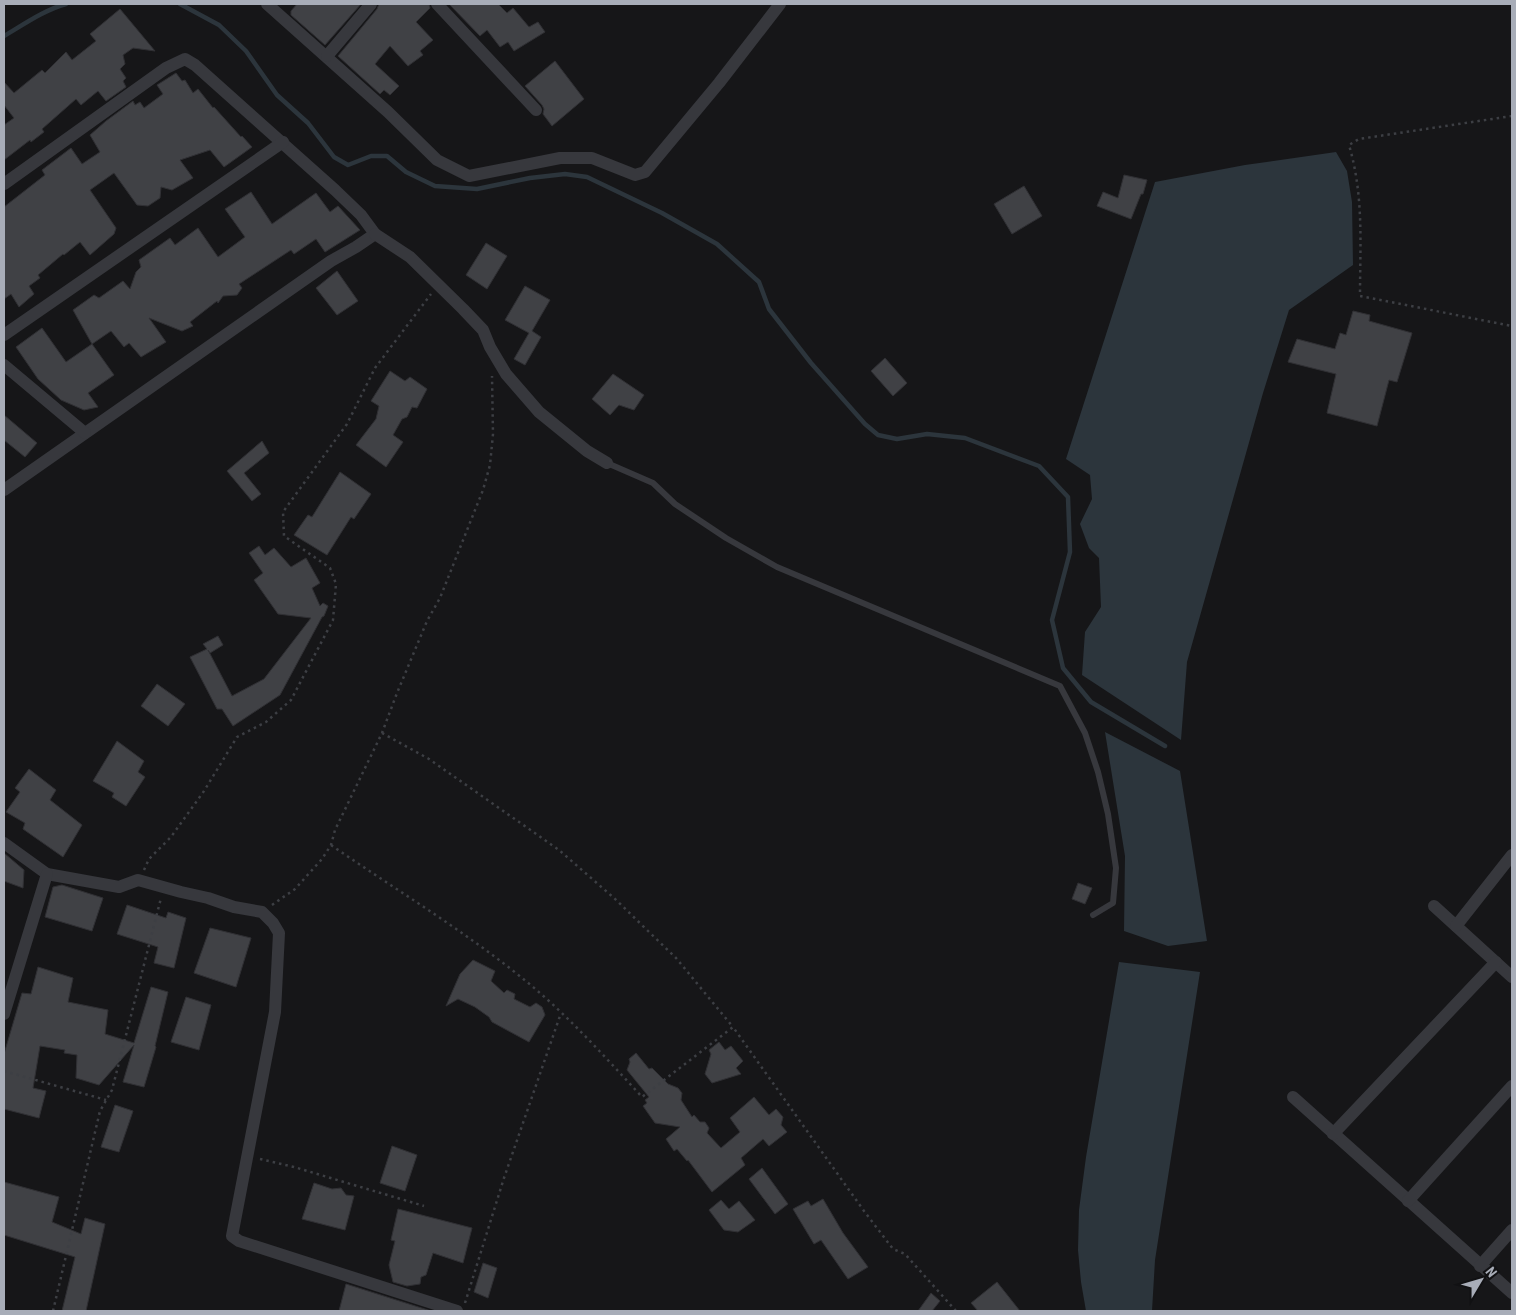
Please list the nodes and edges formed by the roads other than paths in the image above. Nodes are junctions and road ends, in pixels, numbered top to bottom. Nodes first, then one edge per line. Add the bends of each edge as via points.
1 (267, 4) edge
2 (371, 4) edge
3 (437, 4) edge
4 (780, 4) edge
5 (327, 56) junction
6 (536, 110) dead end
7 (283, 142) junction
8 (4, 184) edge
9 (375, 234) junction
10 (4, 335) edge
11 (4, 365) edge
12 (85, 433) junction
13 (607, 463) joint
14 (4, 490) edge
15 (4, 843) edge
16 (1512, 855) edge
17 (47, 874) junction
18 (1434, 906) dead end
19 (1093, 915) dead end
20 (1456, 926) junction
21 (1496, 962) junction
22 (1512, 977) edge
23 (4, 1014) edge
24 (1512, 1086) edge
25 (1293, 1097) dead end
26 (1334, 1134) junction
27 (1408, 1201) junction
28 (1512, 1230) edge
29 (1480, 1266) junction
30 (1512, 1293) edge
31 (457, 1311) edge

1 - 5 street
2 - 5 street
3 - 6 street
4 - 5 street via 645,172 635,175 592,158 560,158 468,176 437,160
7 - 8 street via 185,59 166,68
7 - 9 street via 361,215
7 - 10 street
9 - 12 street via 331,261
9 - 13 street via 410,257 483,330 506,374 539,412 586,451
11 - 12 street
12 - 14 street
13 - 19 lane via 653,483 675,504 777,567 1060,686 1085,733 1098,772 1116,868 1113,903
15 - 17 street
16 - 20 street
17 - 23 street
17 - 31 street via 119,887 138,880 262,912 273,923 279,933 275,1012 232,1236 239,1241
18 - 20 street
20 - 21 street
21 - 22 street
21 - 26 street
24 - 27 street
25 - 26 street
26 - 27 street
27 - 29 street
28 - 29 street
29 - 30 street

